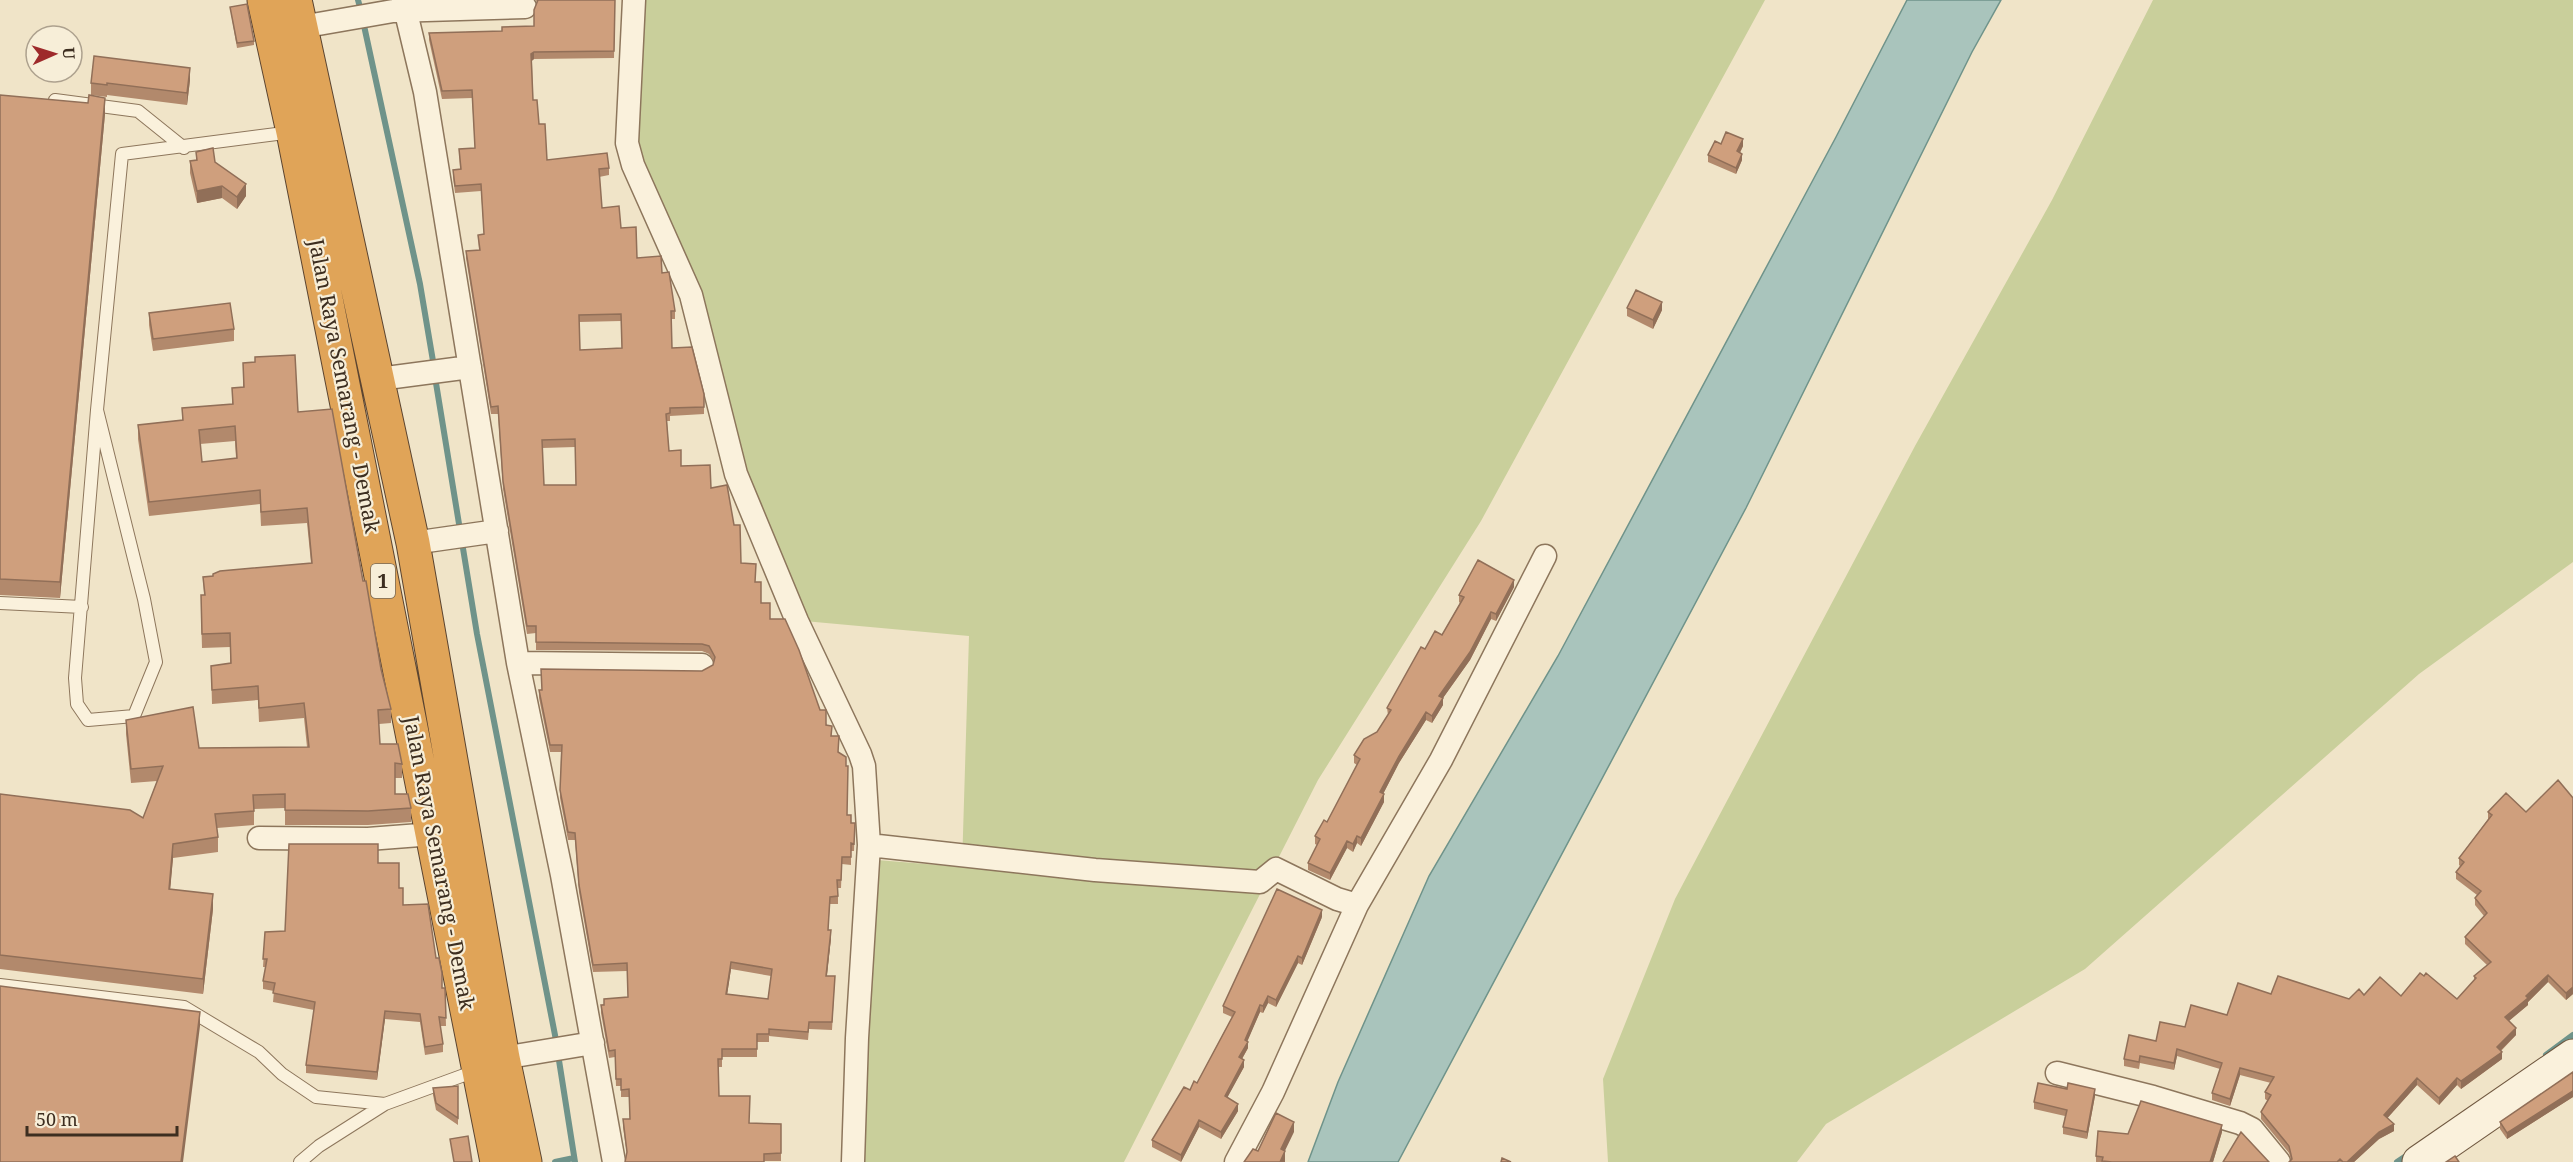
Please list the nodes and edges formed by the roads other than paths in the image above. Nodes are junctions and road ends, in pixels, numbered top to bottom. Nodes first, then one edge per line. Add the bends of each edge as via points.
1 (264, 0) edge
2 (634, 0) edge
3 (400, 7) edge
4 (525, 7) dead end
5 (298, 14) edge
6 (45, 99) edge
7 (293, 132) junction
8 (184, 148) junction
9 (464, 368) junction
10 (391, 378) junction
11 (97, 410) junction
12 (489, 532) junction
13 (421, 542) junction
14 (1545, 556) dead end
15 (0, 603) edge
16 (82, 607) junction
17 (518, 663) junction
18 (702, 665) dead end
19 (433, 834) junction
20 (259, 838) dead end
21 (869, 845) junction
22 (1357, 905) junction
23 (0, 985) edge
24 (584, 1045) junction
25 (2573, 1056) edge
26 (503, 1060) junction
27 (2057, 1073) dead end
28 (385, 1104) junction
29 (300, 1162) edge
30 (497, 1162) edge
31 (525, 1162) edge
32 (614, 1162) edge
33 (854, 1162) edge
34 (1236, 1162) edge
35 (2279, 1162) edge
36 (2419, 1162) edge

1 - 7 highway, Jalan Raya Semarang - Demak / 1
2 - 21 street via 627,143 633,165 691,295 736,474 797,621 861,754
3 - 4 street
3 - 5 street via 337,19
3 - 9 street via 425,92
5 - 10 highway, Jalan Raya Semarang - Demak / 1
6 - 8 lane via 138,111
7 - 8 lane
7 - 19 highway, Jalan Raya Semarang - Demak / 1
8 - 11 lane via 122,154
9 - 10 street
9 - 12 street
10 - 13 highway, Jalan Raya Semarang - Demak / 1
11 - 16 lane
11 - 16 lane via 156,662 134,716 88,720 77,704 75,678
12 - 13 street
12 - 17 street
13 - 26 highway, Jalan Raya Semarang - Demak / 1
14 - 22 street via 1441,760
15 - 16 lane
17 - 18 street
17 - 24 street via 562,875
19 - 20 street via 368,839
19 - 26 highway, Jalan Raya Semarang - Demak / 1
21 - 22 street via 1095,870 1260,882 1276,869
21 - 33 street
22 - 34 street via 1273,1092
23 - 28 lane via 184,1007 260,1052 282,1074 316,1097
24 - 26 street
24 - 32 street
25 - 36 street
26 - 28 lane
26 - 30 highway, Jalan Raya Semarang - Demak / 1
26 - 31 highway, Jalan Raya Semarang - Demak / 1
27 - 35 street via 2240,1123 2252,1130
28 - 29 lane

